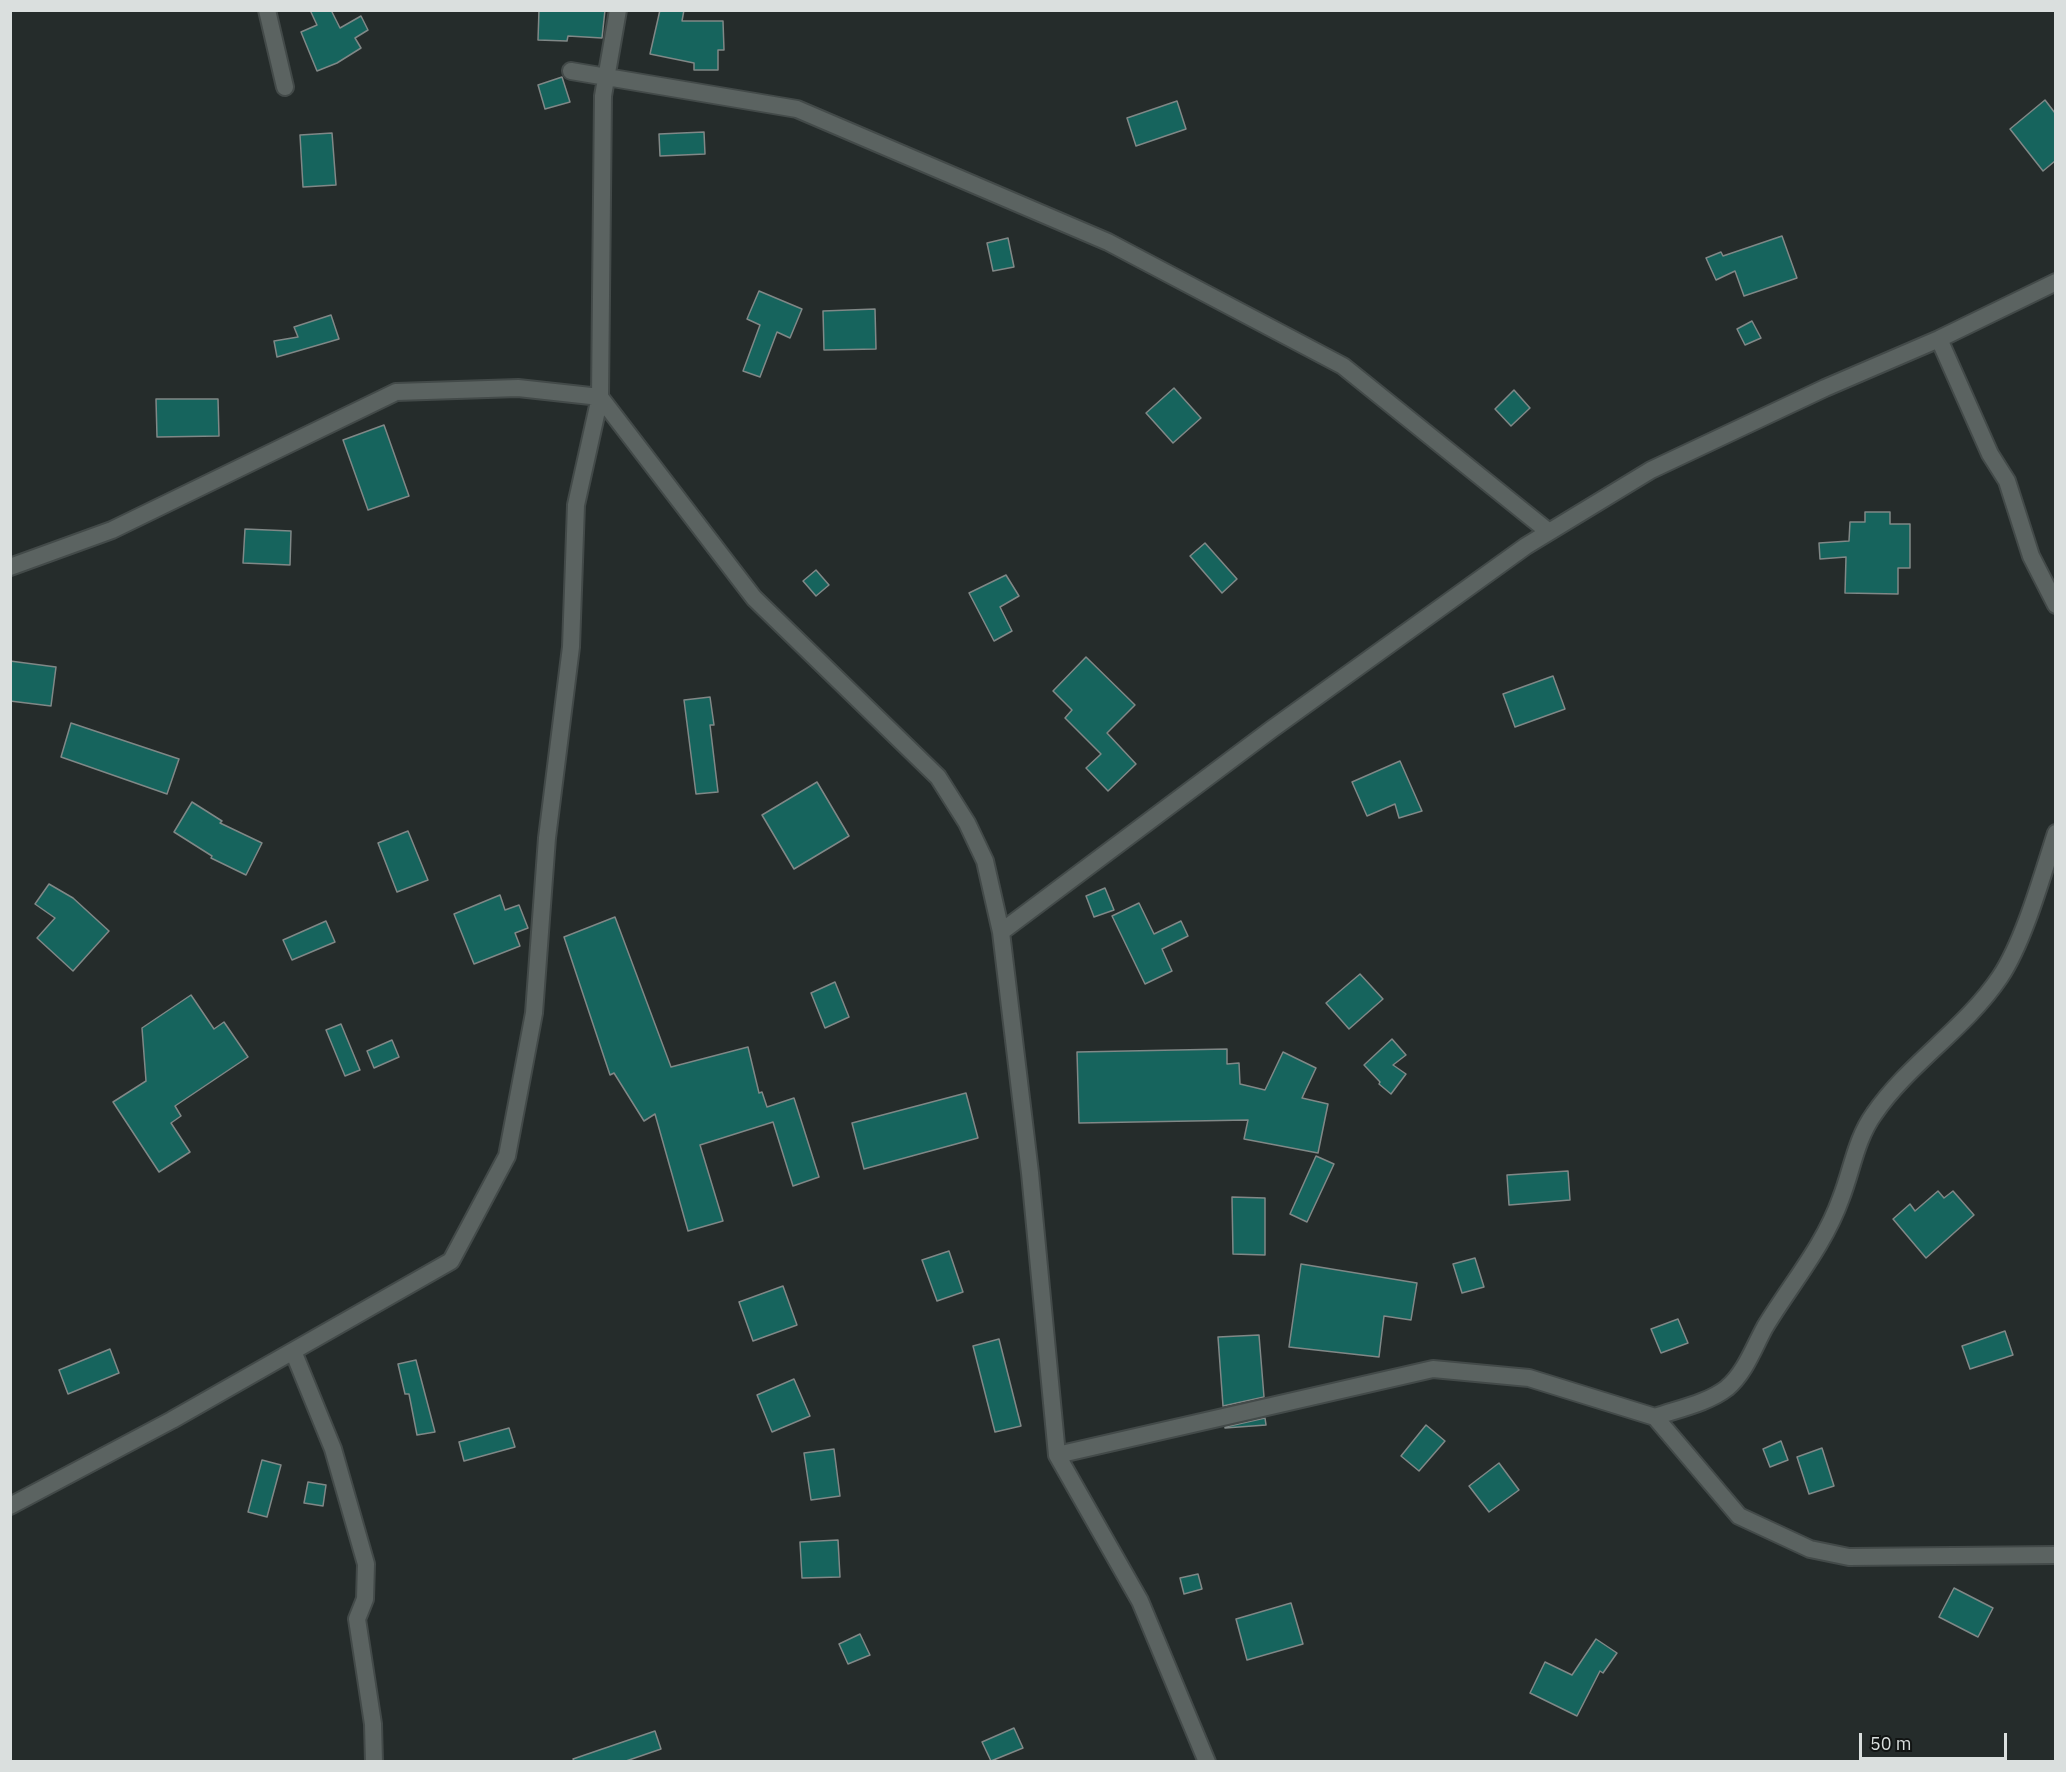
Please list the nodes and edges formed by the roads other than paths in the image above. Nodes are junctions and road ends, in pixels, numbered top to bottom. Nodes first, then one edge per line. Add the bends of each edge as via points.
1 (267, 10) edge
2 (618, 10) edge
3 (571, 71) dead end
4 (606, 76) junction
5 (285, 87) dead end
6 (2055, 282) edge
7 (1939, 339) junction
8 (600, 397) junction
9 (1549, 532) junction
10 (10, 567) edge
11 (2055, 605) edge
12 (2055, 833) edge
13 (1001, 932) junction
14 (293, 1351) junction
15 (1655, 1417) junction
16 (1057, 1455) junction
17 (10, 1506) edge
18 (2055, 1556) edge
19 (374, 1761) edge
20 (1207, 1761) edge

1 - 5 street
2 - 4 street
3 - 4 street
4 - 8 street
4 - 9 street via 797,109 1108,242 1343,366
6 - 7 street
7 - 9 street via 1651,470
7 - 11 street via 1990,454 2007,481 2031,556
8 - 10 street via 518,388 396,392 111,530
8 - 13 street via 754,598 938,777 985,861
8 - 14 street via 576,505 571,647 547,838 534,1013 507,1156 452,1261
9 - 13 street via 1281,722
12 - 15 street via 2014,949 2000,977 1874,1114 1854,1154 1826,1236 1765,1328 1748,1361 1727,1388
13 - 16 street via 1030,1173
14 - 17 street
14 - 19 street via 333,1449 366,1564 365,1599 357,1619
15 - 16 street via 1529,1378 1433,1369
15 - 18 street via 1739,1516 1810,1549 1849,1557
16 - 20 street via 1140,1601

